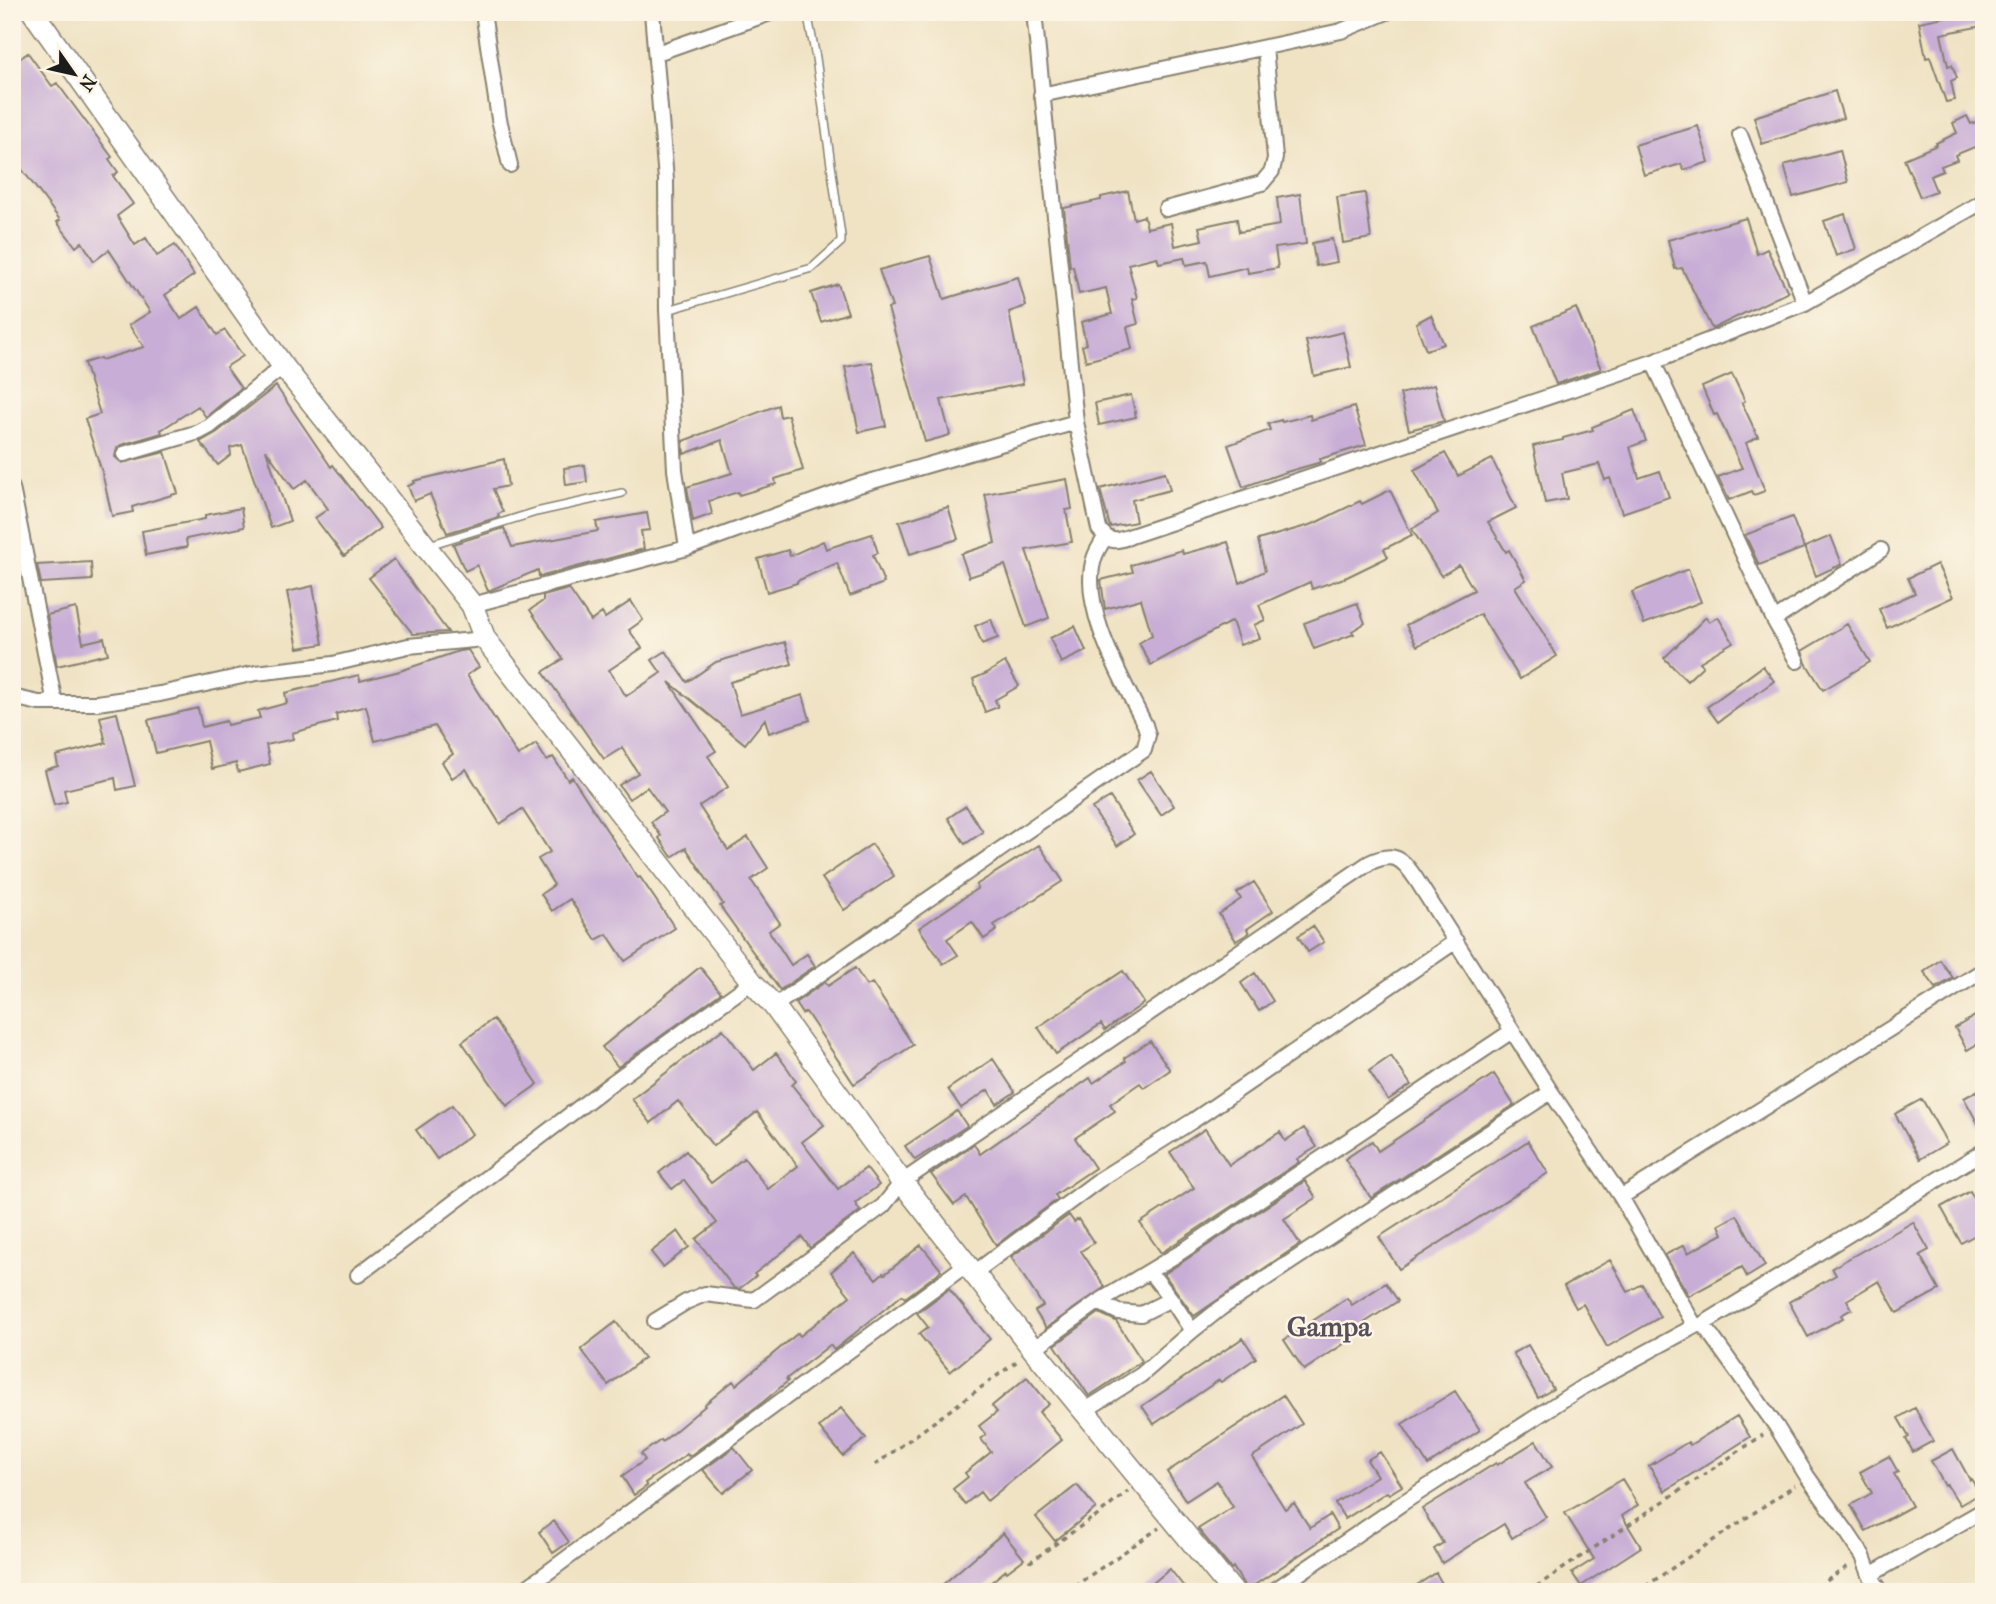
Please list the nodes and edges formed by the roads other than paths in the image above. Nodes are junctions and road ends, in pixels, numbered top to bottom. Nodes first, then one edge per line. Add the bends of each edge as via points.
1 (33, 12) edge
2 (483, 12) edge
3 (652, 12) edge
4 (773, 12) edge
5 (807, 12) edge
6 (1034, 12) edge
7 (1387, 12) edge
8 (1265, 47) junction
9 (656, 53) junction
10 (1041, 95) junction
11 (1740, 135) dead end
12 (510, 165) dead end
13 (1984, 201) edge
14 (1166, 209) dead end
15 (1805, 303) junction
16 (667, 310) junction
17 (1653, 362) junction
18 (283, 366) junction
19 (1076, 422) junction
20 (124, 454) dead end
21 (12, 488) edge
22 (622, 493) dead end
23 (1105, 537) junction
24 (425, 546) junction
25 (687, 548) junction
26 (1881, 550) dead end
27 (472, 605) junction
28 (1774, 620) junction
29 (485, 639) junction
30 (1797, 661) dead end
31 (12, 697) edge
32 (55, 703) junction
33 (1455, 941) junction
34 (1984, 970) edge
35 (752, 982) junction
36 (774, 1006) junction
37 (1512, 1031) junction
38 (1551, 1092) junction
39 (1984, 1151) edge
40 (902, 1182) junction
41 (1620, 1197) junction
42 (970, 1269) junction
43 (1150, 1272) junction
44 (358, 1275) dead end
45 (1171, 1299) junction
46 (1098, 1302) junction
47 (656, 1321) dead end
48 (1699, 1325) junction
49 (1192, 1331) junction
50 (1033, 1349) junction
51 (1084, 1411) junction
52 (1984, 1510) edge
53 (1870, 1575) junction
54 (1229, 1590) edge
55 (521, 1592) edge
56 (1272, 1592) edge
57 (1881, 1592) edge

1 - 18 main road
2 - 12 street
3 - 9 street
4 - 9 street
5 - 16 lane via 841,242 812,268
6 - 10 street
7 - 8 street via 1341,31
8 - 10 street
8 - 14 street via 1275,158 1272,172 1262,183
9 - 16 street via 666,180
10 - 19 street
11 - 15 street
13 - 15 street
15 - 17 street
16 - 25 street via 675,470
17 - 23 street via 1133,536 1117,541
17 - 28 street
18 - 20 street via 210,426
18 - 24 main road
19 - 23 street via 1099,529
19 - 25 street via 859,485
21 - 32 street
22 - 24 lane via 536,512
23 - 36 street via 1094,556 1093,606 1110,654 1149,735 1144,750
24 - 27 main road
25 - 27 street
26 - 28 street
27 - 29 main road
28 - 30 street
29 - 32 street via 408,646 160,694 96,703
29 - 35 main road
31 - 32 street
33 - 37 street
33 - 40 street via 1406,865 1394,857 1381,857
33 - 42 street
34 - 41 street
35 - 36 main road
35 - 44 street
36 - 40 main road
37 - 38 street
37 - 43 street
38 - 41 street
38 - 49 street
39 - 48 street
40 - 42 main road
40 - 47 street via 883,1206 754,1300 705,1294
41 - 48 street
42 - 50 main road
42 - 55 street
43 - 45 street
43 - 46 street
45 - 46 street via 1141,1314 1118,1312
45 - 49 street
46 - 50 street
48 - 53 street via 1776,1426 1863,1556
48 - 56 street via 1581,1388
49 - 51 street via 1141,1376
50 - 51 main road
51 - 54 main road
52 - 53 street
53 - 57 street

